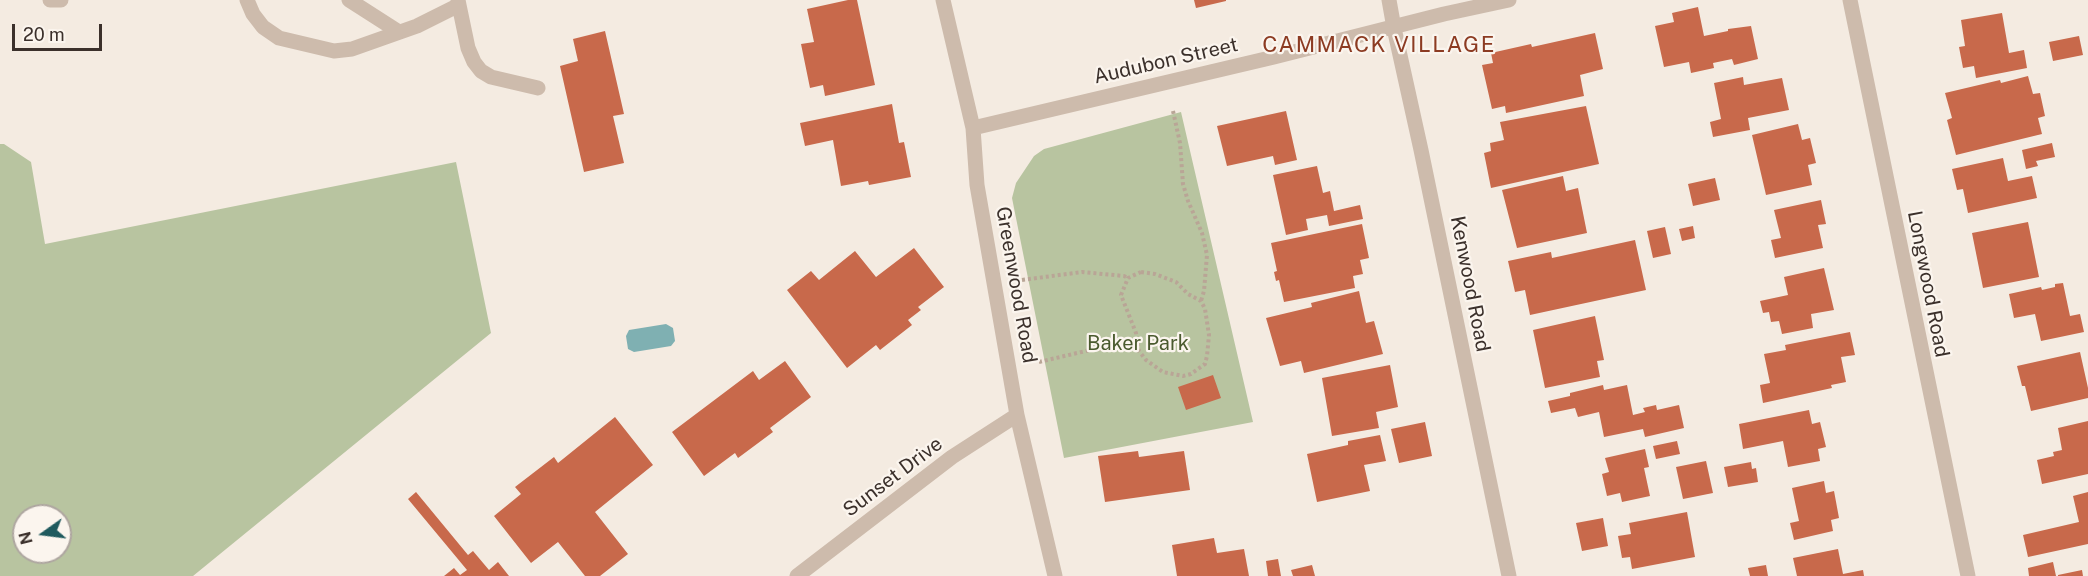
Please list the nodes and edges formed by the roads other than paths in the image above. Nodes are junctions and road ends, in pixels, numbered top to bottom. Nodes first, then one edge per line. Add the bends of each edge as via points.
1 (50, 0) edge
2 (61, 0) edge
3 (247, 0) edge
4 (349, 0) edge
5 (943, 0) edge
6 (1389, 0) edge
7 (1509, 0) edge
8 (1850, 0) edge
9 (459, 3) edge
10 (1394, 28) junction
11 (399, 32) junction
12 (538, 88) dead end
13 (973, 128) junction
14 (1017, 415) junction
15 (797, 576) edge
16 (1055, 576) edge
17 (1509, 576) edge
18 (1968, 576) edge

1 - 2 street
3 - 11 street via 263,27 279,38 322,50 352,50
4 - 11 street
5 - 13 street, Greenwood Road
6 - 10 street, Kenwood Road
7 - 10 street, Audubon Street
8 - 18 street, Longwood Road
9 - 11 street
9 - 12 street via 468,48 481,71
10 - 13 street, Audubon Street
10 - 17 street, Kenwood Road
13 - 14 street, Greenwood Road via 977,185
14 - 15 street, Sunset Drive via 952,457
14 - 16 street, Greenwood Road

